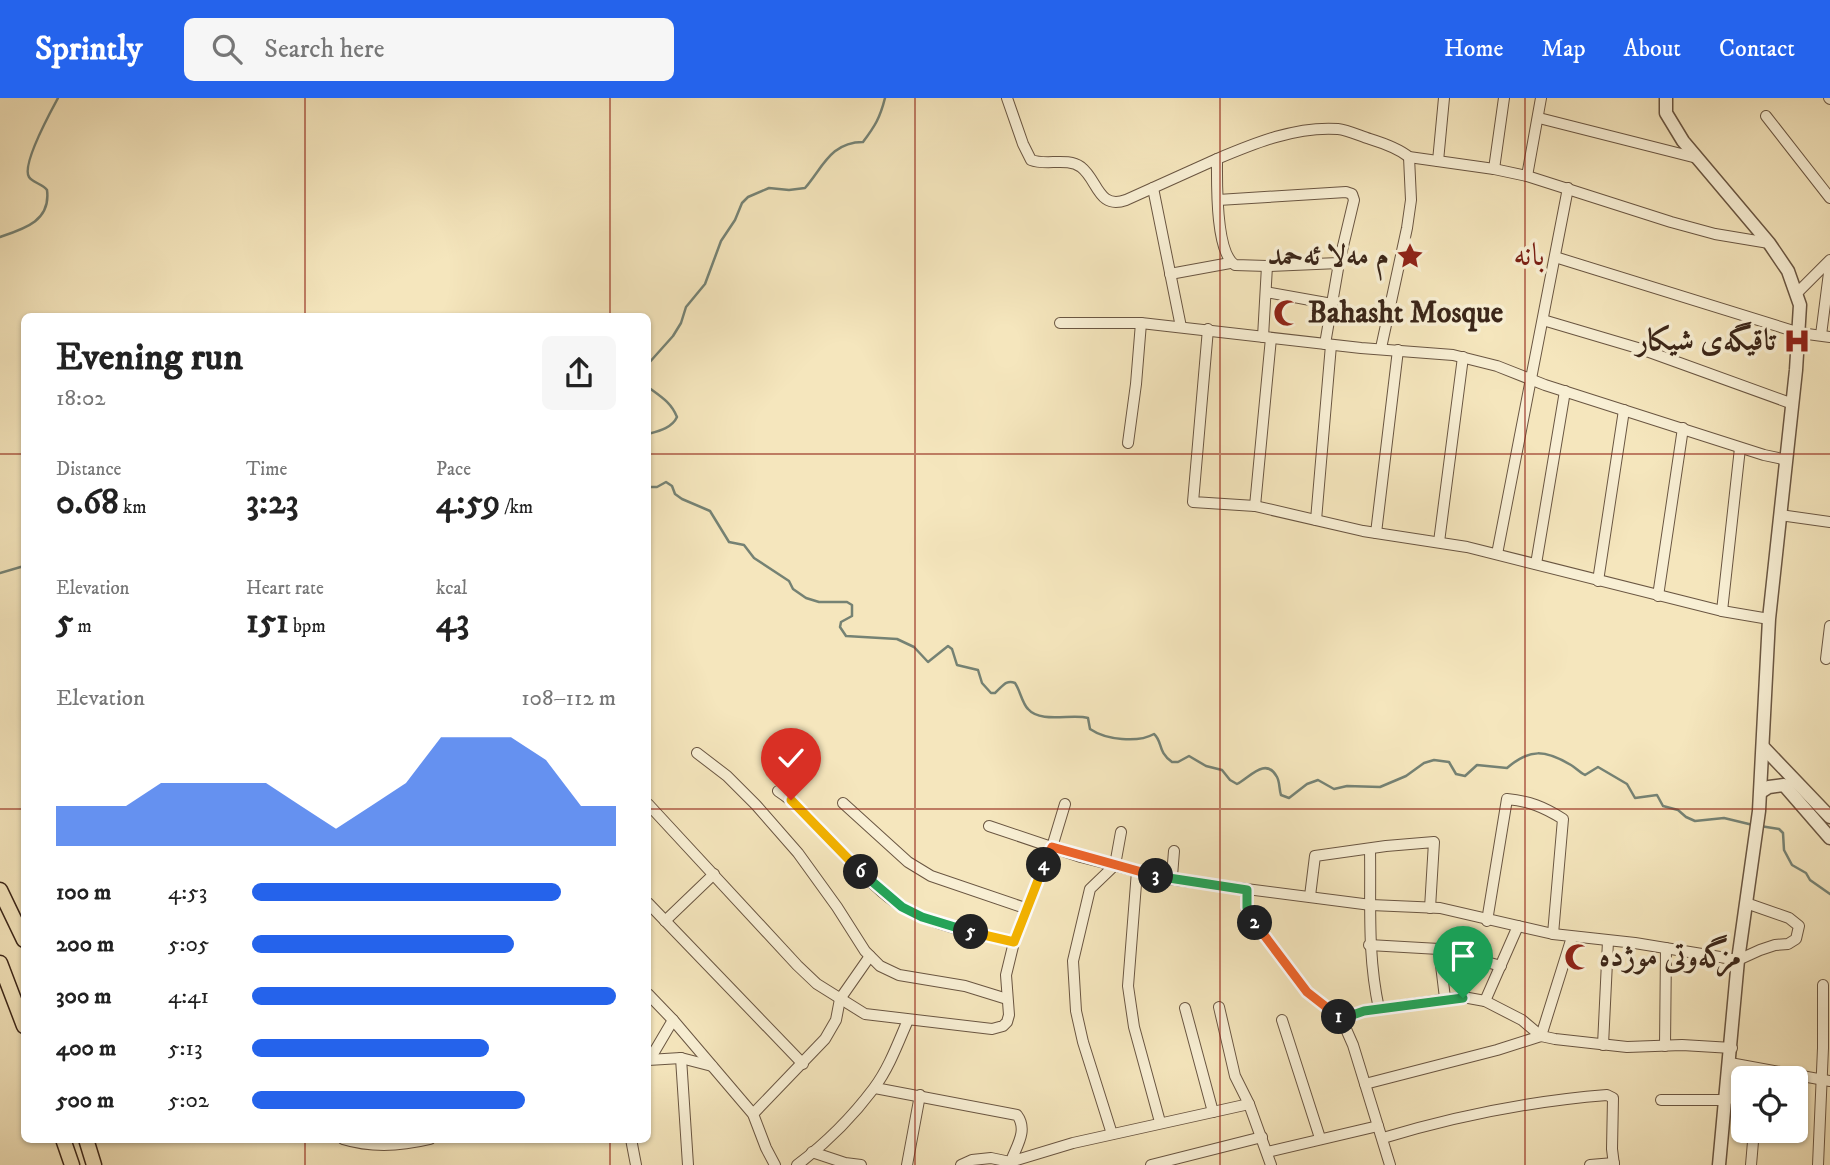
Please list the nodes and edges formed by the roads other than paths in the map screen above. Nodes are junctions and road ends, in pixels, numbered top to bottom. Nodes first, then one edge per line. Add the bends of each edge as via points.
1 (1007, 98) edge
2 (1444, 98) edge
3 (1504, 98) edge
4 (1541, 98) edge
5 (1666, 98) edge
6 (1766, 116) dead end
7 (1539, 118) junction
8 (1409, 157) junction
9 (1697, 158) junction
10 (1217, 159) junction
11 (1437, 161) junction
12 (1494, 169) junction
13 (1527, 176) junction
14 (1153, 188) junction
15 (1568, 188) junction
16 (1830, 198) edge
17 (1217, 200) junction
18 (1769, 243) junction
19 (1555, 257) junction
20 (1230, 262) junction
21 (1339, 262) junction
22 (1830, 262) edge
23 (1267, 266) junction
24 (1170, 274) junction
25 (1266, 292) junction
26 (1797, 293) junction
27 (1332, 304) junction
28 (1543, 320) junction
29 (1060, 323) dead end
30 (1141, 323) junction
31 (1181, 327) junction
32 (1208, 329) junction
33 (1800, 332) junction
34 (1826, 336) edge
35 (1267, 337) junction
36 (1328, 344) junction
37 (1381, 348) junction
38 (1398, 349) junction
39 (1463, 357) junction
40 (1532, 379) junction
41 (1565, 391) junction
42 (1793, 404) junction
43 (1624, 410) junction
44 (1683, 428) junction
45 (1128, 443) dead end
46 (1740, 448) junction
47 (1787, 460) junction
48 (1255, 506) junction
49 (1780, 515) junction
50 (1316, 520) junction
51 (1830, 522) edge
52 (1376, 533) junction
53 (1438, 542) junction
54 (1497, 554) junction
55 (1536, 564) junction
56 (1598, 580) junction
57 (1658, 596) junction
58 (1722, 611) junction
59 (1769, 619) junction
60 (1830, 626) edge
61 (1826, 659) dead end
62 (1763, 747) junction
63 (697, 753) dead end
64 (1793, 785) junction
65 (778, 791) dead end
66 (1761, 792) junction
67 (843, 803) dead end
68 (1065, 804) dead end
69 (651, 807) edge
70 (1830, 817) edge
71 (989, 826) dead end
72 (1121, 832) dead end
73 (1830, 838) edge
74 (1052, 847) junction
75 (1370, 849) junction
76 (1174, 851) dead end
77 (1115, 865) junction
78 (1137, 871) junction
79 (714, 874) junction
80 (1168, 879) junction
81 (0, 890) edge
82 (1247, 890) junction
83 (1310, 896) junction
84 (1746, 904) junction
85 (1371, 905) junction
86 (651, 906) edge
87 (1025, 908) junction
88 (1430, 908) junction
89 (665, 921) junction
90 (1487, 921) junction
91 (1518, 926) junction
92 (21, 931) edge
93 (1553, 934) junction
94 (1572, 937) junction
95 (1608, 941) junction
96 (1014, 942) junction
97 (1369, 945) junction
98 (1666, 948) junction
99 (1439, 949) junction
100 (870, 956) junction
101 (1738, 960) junction
102 (0, 964) edge
103 (1501, 965) junction
104 (1823, 985) dead end
105 (651, 997) edge
106 (1445, 998) junction
107 (840, 999) junction
108 (1007, 999) junction
109 (1485, 1001) junction
110 (1219, 1007) dead end
111 (1185, 1008) dead end
112 (1379, 1009) junction
113 (21, 1018) edge
114 (1341, 1019) junction
115 (673, 1020) junction
116 (908, 1020) junction
117 (1282, 1020) dead end
118 (1541, 1035) junction
119 (1604, 1045) junction
120 (1665, 1046) junction
121 (1731, 1048) junction
122 (651, 1056) edge
123 (681, 1058) junction
124 (651, 1059) edge
125 (803, 1063) junction
126 (1730, 1063) junction
127 (712, 1066) junction
128 (1738, 1066) edge
129 (1825, 1080) edge
130 (1365, 1084) junction
131 (874, 1088) junction
132 (920, 1095) junction
133 (1661, 1100) dead end
134 (1727, 1100) junction
135 (1249, 1104) junction
136 (1213, 1112) junction
137 (753, 1114) junction
138 (1160, 1122) junction
139 (1378, 1126) junction
140 (1112, 1134) junction
141 (1262, 1137) junction
142 (1320, 1138) junction
143 (1383, 1138) junction
144 (65, 1143) edge
145 (87, 1143) edge
146 (356, 1143) edge
147 (408, 1143) edge
148 (632, 1143) edge
149 (1753, 1143) edge
150 (812, 1152) junction
151 (1267, 1152) junction
152 (1010, 1164) edge
153 (1614, 1164) edge
154 (72, 1165) edge
155 (93, 1165) edge
156 (636, 1165) edge
157 (688, 1165) edge
158 (774, 1165) edge
159 (797, 1165) edge
160 (861, 1165) edge
161 (907, 1165) edge
162 (961, 1165) edge
163 (1152, 1165) edge
164 (1271, 1165) edge
165 (1390, 1165) edge
166 (1590, 1165) edge
167 (1719, 1165) edge
168 (1751, 1165) edge
169 (1818, 1165) edge

1 - 14 street via 1031,160 1082,168 1104,198 1117,204
2 - 11 street
3 - 12 street
4 - 7 street
5 - 9 street via 1666,113
6 - 16 street
7 - 9 street
7 - 13 street
8 - 10 street via 1339,129 1293,132
8 - 11 street
8 - 37 street via 1411,200
9 - 18 street
10 - 14 street
10 - 17 street
11 - 12 street
12 - 13 street
13 - 15 street
14 - 24 street
15 - 18 street via 1671,222
15 - 19 street
17 - 20 street
17 - 21 street via 1352,194
18 - 26 street
19 - 28 street
19 - 33 street
20 - 23 street
20 - 24 street
21 - 23 street
21 - 27 street
22 - 26 street
22 - 34 street
23 - 25 street
24 - 31 street
25 - 27 street
25 - 35 street
26 - 33 street
27 - 36 street
28 - 40 street
28 - 42 street via 1641,349
29 - 30 street
30 - 31 street
30 - 45 street
31 - 32 street
32 - 35 street
32 - 48 street via 1193,502
33 - 34 street
33 - 42 street
35 - 36 street
35 - 48 street
36 - 37 street
36 - 50 street
37 - 38 street
38 - 39 street
38 - 52 street
39 - 40 street
39 - 53 street
40 - 41 street
40 - 54 street
41 - 43 street
41 - 55 street
42 - 47 street
43 - 44 street
43 - 56 street
44 - 46 street
44 - 57 street
46 - 47 street
46 - 58 street
47 - 49 street
48 - 50 street
49 - 51 street
49 - 59 street
50 - 52 street
52 - 53 street
53 - 54 street
54 - 55 street
55 - 56 street
56 - 57 street
57 - 58 street
58 - 59 street
59 - 62 street
60 - 61 street
62 - 64 street
62 - 66 street
63 - 100 street via 727,776 790,844
64 - 66 street
64 - 70 street
64 - 73 street
65 - 96 street via 902,907 966,931
66 - 84 street
67 - 87 street via 908,862 931,876
68 - 74 street
69 - 79 street
71 - 74 street
72 - 77 street
74 - 77 street
74 - 87 street
75 - 83 street via 1315,856
75 - 85 street
75 - 88 street via 1434,842
76 - 80 street
77 - 78 street
77 - 140 street via 1090,890 1073,961 1083,1042
78 - 80 street
78 - 138 street via 1128,986 1134,1027
79 - 89 street
79 - 107 street via 797,965
80 - 82 street
81 - 92 main road
82 - 83 street
82 - 114 street via 1252,919 1307,992
83 - 85 street
84 - 101 street
84 - 101 street via 1789,918 1799,926 1796,939 1788,944
85 - 88 street
85 - 97 street
86 - 89 street
87 - 96 street
88 - 90 street
89 - 125 street
90 - 91 street
90 - 93 street via 1507,799 1525,801 1563,819
91 - 93 street
91 - 103 street
93 - 94 street
94 - 95 street
94 - 118 street
95 - 98 street
95 - 119 street
96 - 108 street via 1006,975
97 - 99 street
97 - 112 street
98 - 101 street
98 - 120 street
99 - 103 street
99 - 106 street
100 - 107 street
100 - 108 street via 899,975 965,986
101 - 121 street
102 - 113 main road
103 - 109 street
104 - 129 street
105 - 115 street
106 - 109 street
106 - 112 street
107 - 116 street via 865,1014
107 - 125 street via 836,1020
108 - 116 street via 1007,1022 992,1029
109 - 118 street
110 - 135 street via 1235,1076
111 - 136 street
112 - 114 street
114 - 130 street
115 - 122 street
115 - 127 street
116 - 131 street
117 - 142 street
118 - 119 street
118 - 130 street
119 - 120 street
120 - 121 street
121 - 126 street
123 - 124 street
123 - 127 street
123 - 157 street
125 - 137 street
126 - 128 street
126 - 134 street
127 - 137 street
129 - 169 street
130 - 139 street
131 - 132 street
131 - 150 street
132 - 152 street via 1017,1115 1022,1133
132 - 161 street
133 - 134 street
134 - 167 street
135 - 136 street
135 - 141 street
136 - 138 street
137 - 158 street
138 - 140 street
139 - 142 street
139 - 143 street
140 - 152 street
141 - 151 street
141 - 163 street
142 - 151 street
143 - 153 street via 1440,1121 1607,1095 1613,1098
143 - 165 street
144 - 154 main road
145 - 155 main road
146 - 147 street
148 - 156 street
149 - 168 street
150 - 159 street
150 - 160 street
151 - 164 street
152 - 162 street via 991,1157
153 - 166 street

